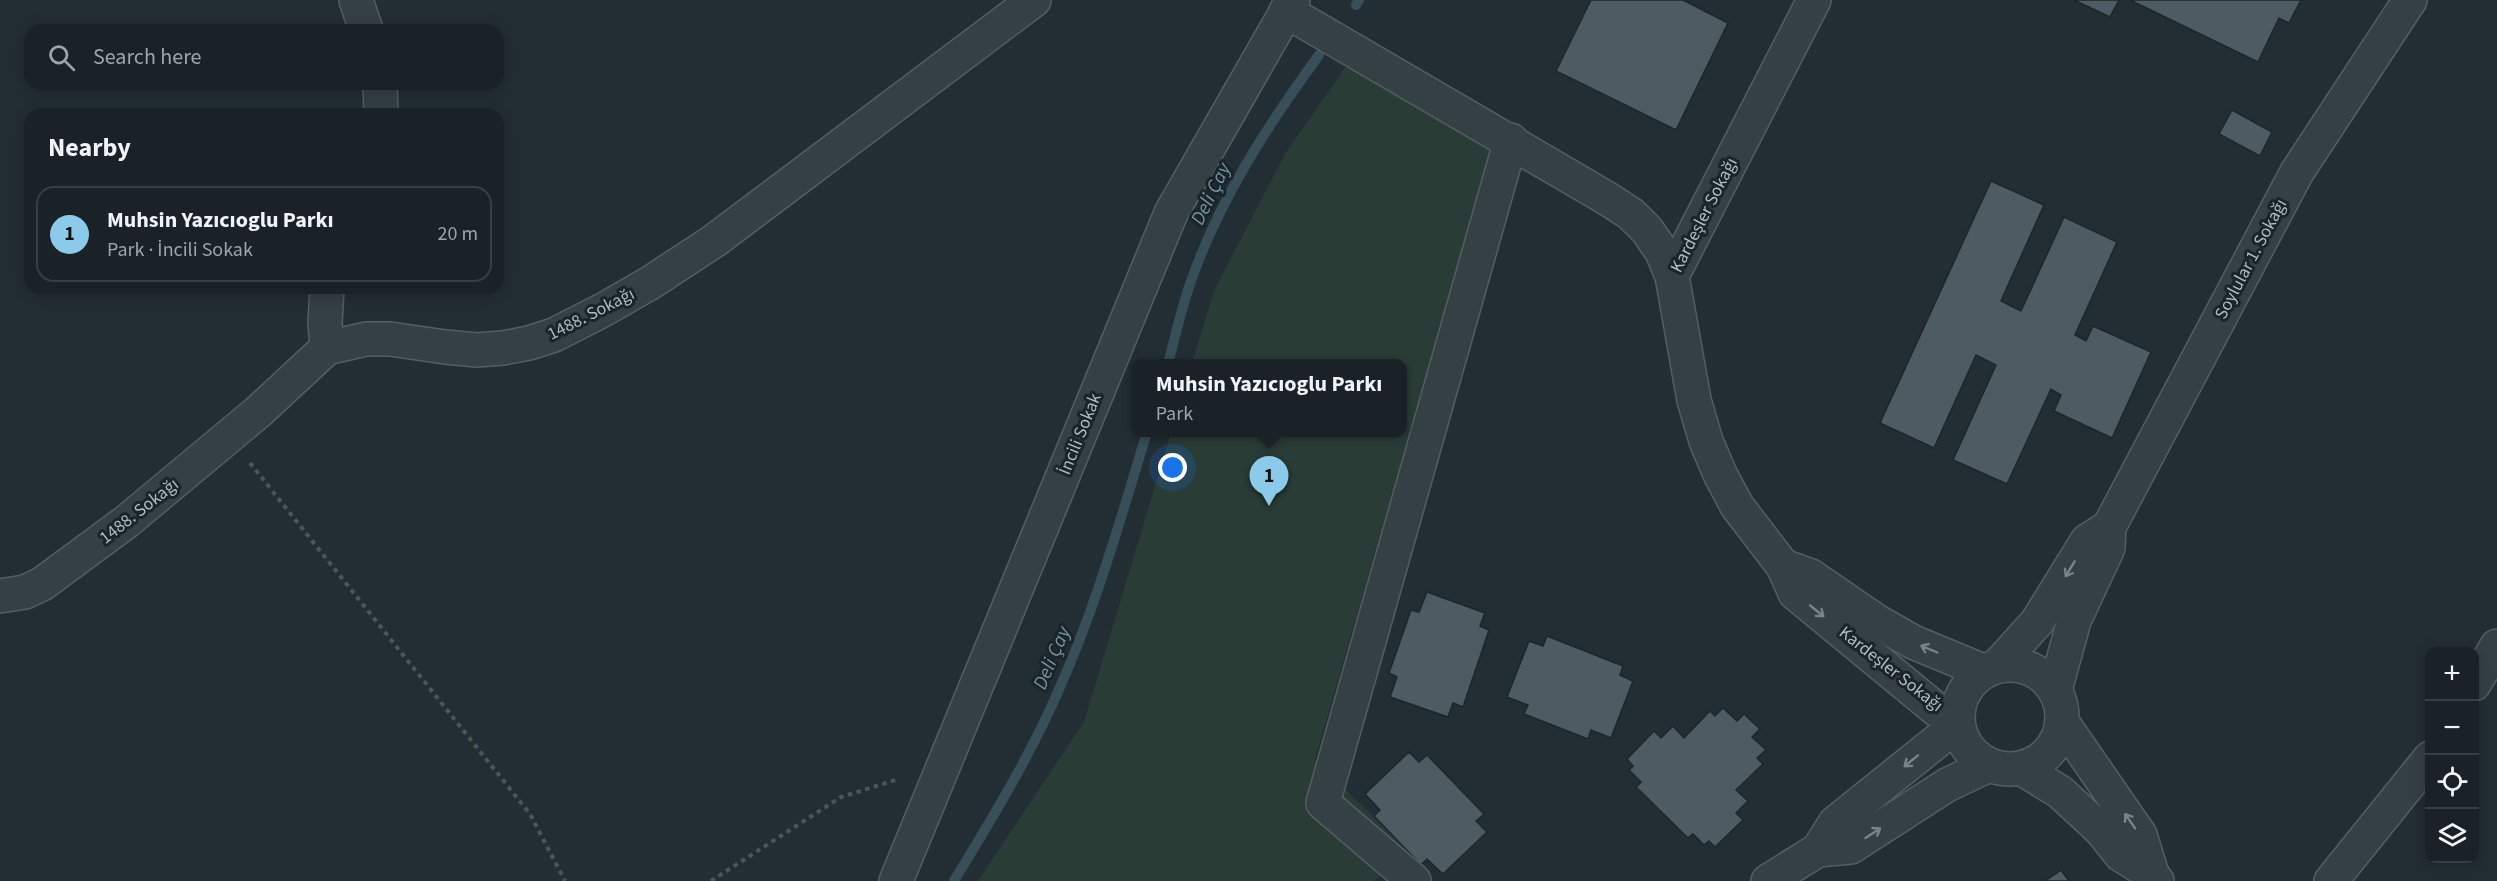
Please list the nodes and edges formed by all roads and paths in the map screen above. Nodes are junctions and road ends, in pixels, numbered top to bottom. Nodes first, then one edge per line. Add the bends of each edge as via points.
1 (356, 0) edge
2 (1034, 0) edge
3 (1814, 0) edge
4 (2410, 0) edge
5 (1290, 3) edge
6 (364, 24) edge
7 (380, 90) edge
8 (381, 108) edge
9 (1511, 140) junction
10 (1672, 276) junction
11 (327, 294) edge
12 (327, 348) junction
13 (229, 437) junction
14 (2109, 527) junction
15 (1783, 566) junction
16 (0, 596) edge
17 (2497, 646) edge
18 (1991, 668) junction
19 (2479, 677) edge
20 (2055, 690) junction
21 (1957, 720) junction
22 (2062, 722) junction
23 (2425, 764) edge
24 (944, 765) junction
25 (1989, 765) junction
26 (2021, 768) junction
27 (1818, 850) junction
28 (2155, 878) edge
29 (565, 881) edge
30 (711, 881) edge
31 (896, 881) edge
32 (1414, 881) edge
33 (1768, 881) edge
34 (2331, 881) edge

1 - 6 street
2 - 12 street, 1488. Sokağı via 714,241 650,283 554,335 529,344 477,350 390,339 356,340
3 - 10 street, Kardeşler Sokağı
4 - 14 street, Soylular 1. Sokağı via 2297,172
5 - 9 street
5 - 24 street, İncili Sokak via 1171,213
7 - 8 street
9 - 10 street via 1631,214 1662,252
9 - 32 street via 1323,803
10 - 15 street, Kardeşler Sokağı via 1694,400 1706,441 1737,506
11 - 12 street
12 - 13 street, 1488. Sokağı
13 - 16 street, 1488. Sokağı via 126,522 42,584 25,592
13 - 29 path via 530,814
14 -> 18 street, Soylular 1. Sokağı via 2087,541 2037,622
14 - 20 street, Soylular 1. Sokağı via 2108,548 2074,621
18 -> 15 street, Kardeşler Sokağı via 1913,642 1811,576
15 -> 21 street, Kardeşler Sokağı via 1795,593 1937,710
17 - 19 street
18 - 20 street via 2015,664 2031,668
18 - 21 street via 1970,682 1962,695
20 - 22 street
21 - 25 street via 1965,743
21 -> 27 street via 1835,823
22 - 26 street via 2049,751 2037,762
28 -> 22 street via 2140,835
23 - 34 street
24 - 30 path via 842,797
24 - 31 street, İncili Sokak
25 - 26 street
27 -> 25 street via 1851,847 1947,785
26 - 28 street via 2060,792 2121,855
27 - 33 street

